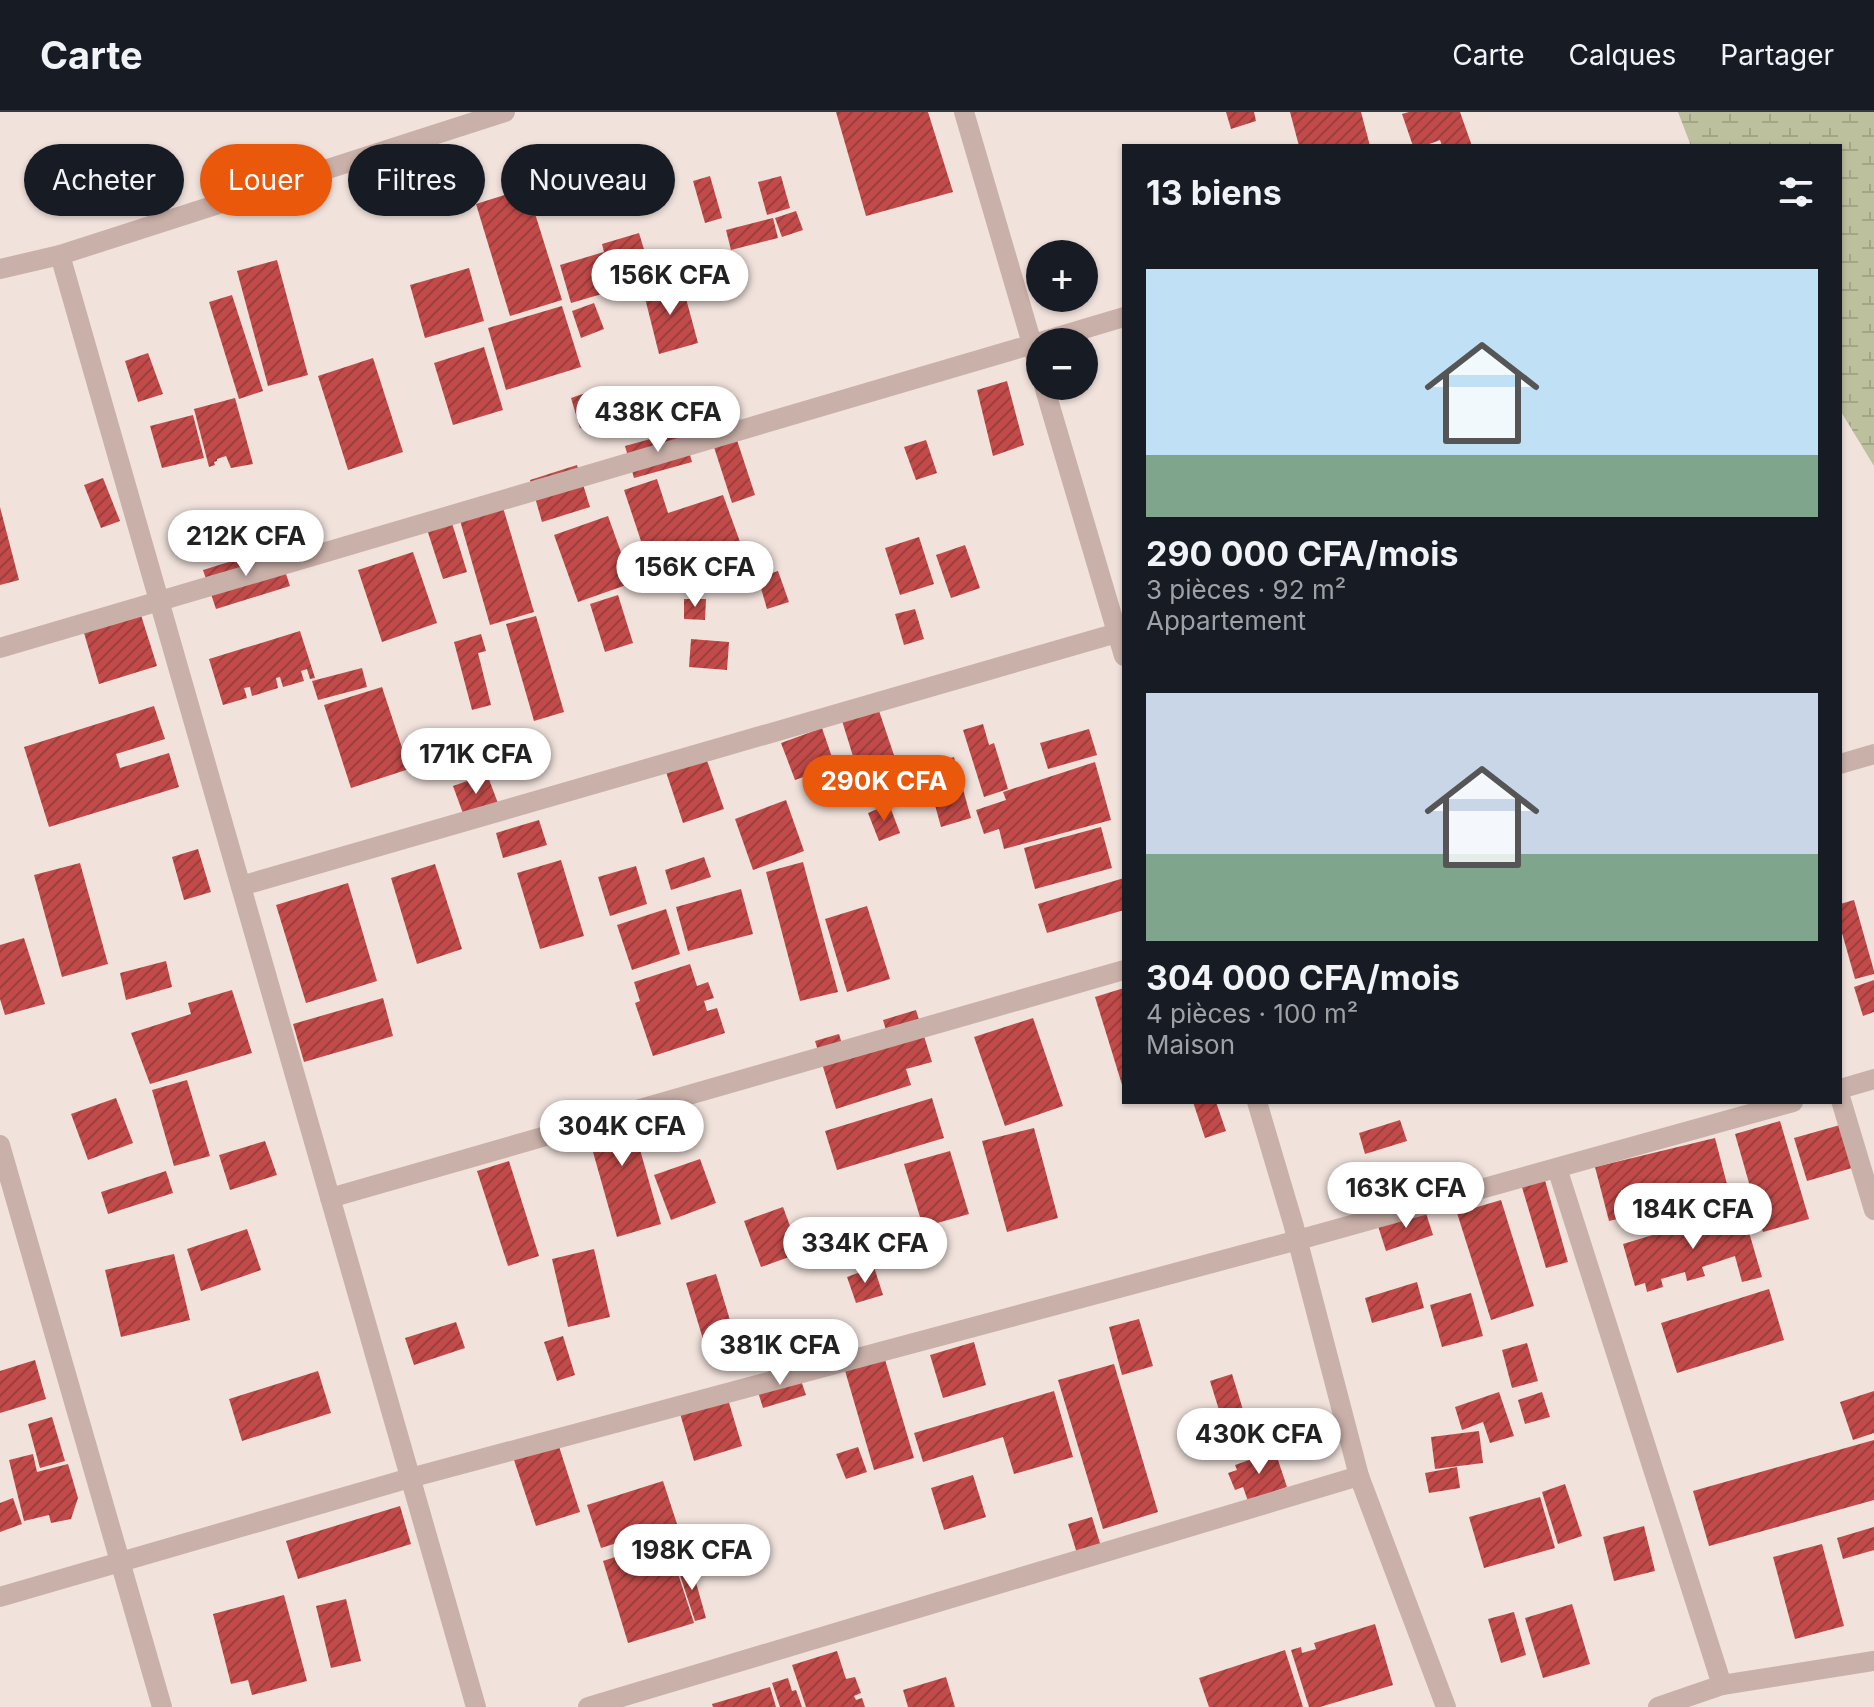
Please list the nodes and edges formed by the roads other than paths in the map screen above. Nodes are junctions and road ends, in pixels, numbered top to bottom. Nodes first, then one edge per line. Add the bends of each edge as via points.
1 (505, 112) edge
2 (964, 112) edge
3 (60, 255) junction
4 (0, 269) edge
5 (1122, 318) edge
6 (1032, 328) edge
7 (1087, 328) edge
8 (1026, 346) edge
9 (1048, 400) edge
10 (159, 601) junction
11 (1121, 632) edge
12 (0, 648) edge
13 (1874, 754) edge
14 (1842, 763) edge
15 (241, 886) junction
16 (1122, 971) edge
17 (1874, 1079) edge
18 (1842, 1088) edge
19 (1258, 1104) edge
20 (1786, 1104) edge
21 (1842, 1104) edge
22 (0, 1145) edge
23 (1557, 1168) junction
24 (330, 1198) junction
25 (1874, 1210) edge
26 (1298, 1240) junction
27 (1359, 1476) junction
28 (410, 1478) junction
29 (119, 1562) junction
30 (0, 1597) edge
31 (1874, 1661) edge
32 (1722, 1685) junction
33 (162, 1707) edge
34 (476, 1707) edge
35 (588, 1707) edge
36 (1446, 1707) edge
37 (1658, 1707) edge

1 - 3 street
2 - 6 street
3 - 4 street
3 - 10 street
5 - 7 street
8 - 10 street
9 - 11 street
10 - 12 street
10 - 15 street
11 - 15 street
13 - 14 street
15 - 24 street
16 - 24 street
17 - 18 street
19 - 26 street
20 - 23 street
21 - 25 street
22 - 29 street
23 - 26 street
23 - 32 street
24 - 28 street
26 - 27 street
26 - 28 street
27 - 35 street
27 - 36 street
28 - 29 street
28 - 34 street
29 - 30 street
29 - 33 street
31 - 32 street
32 - 37 street

